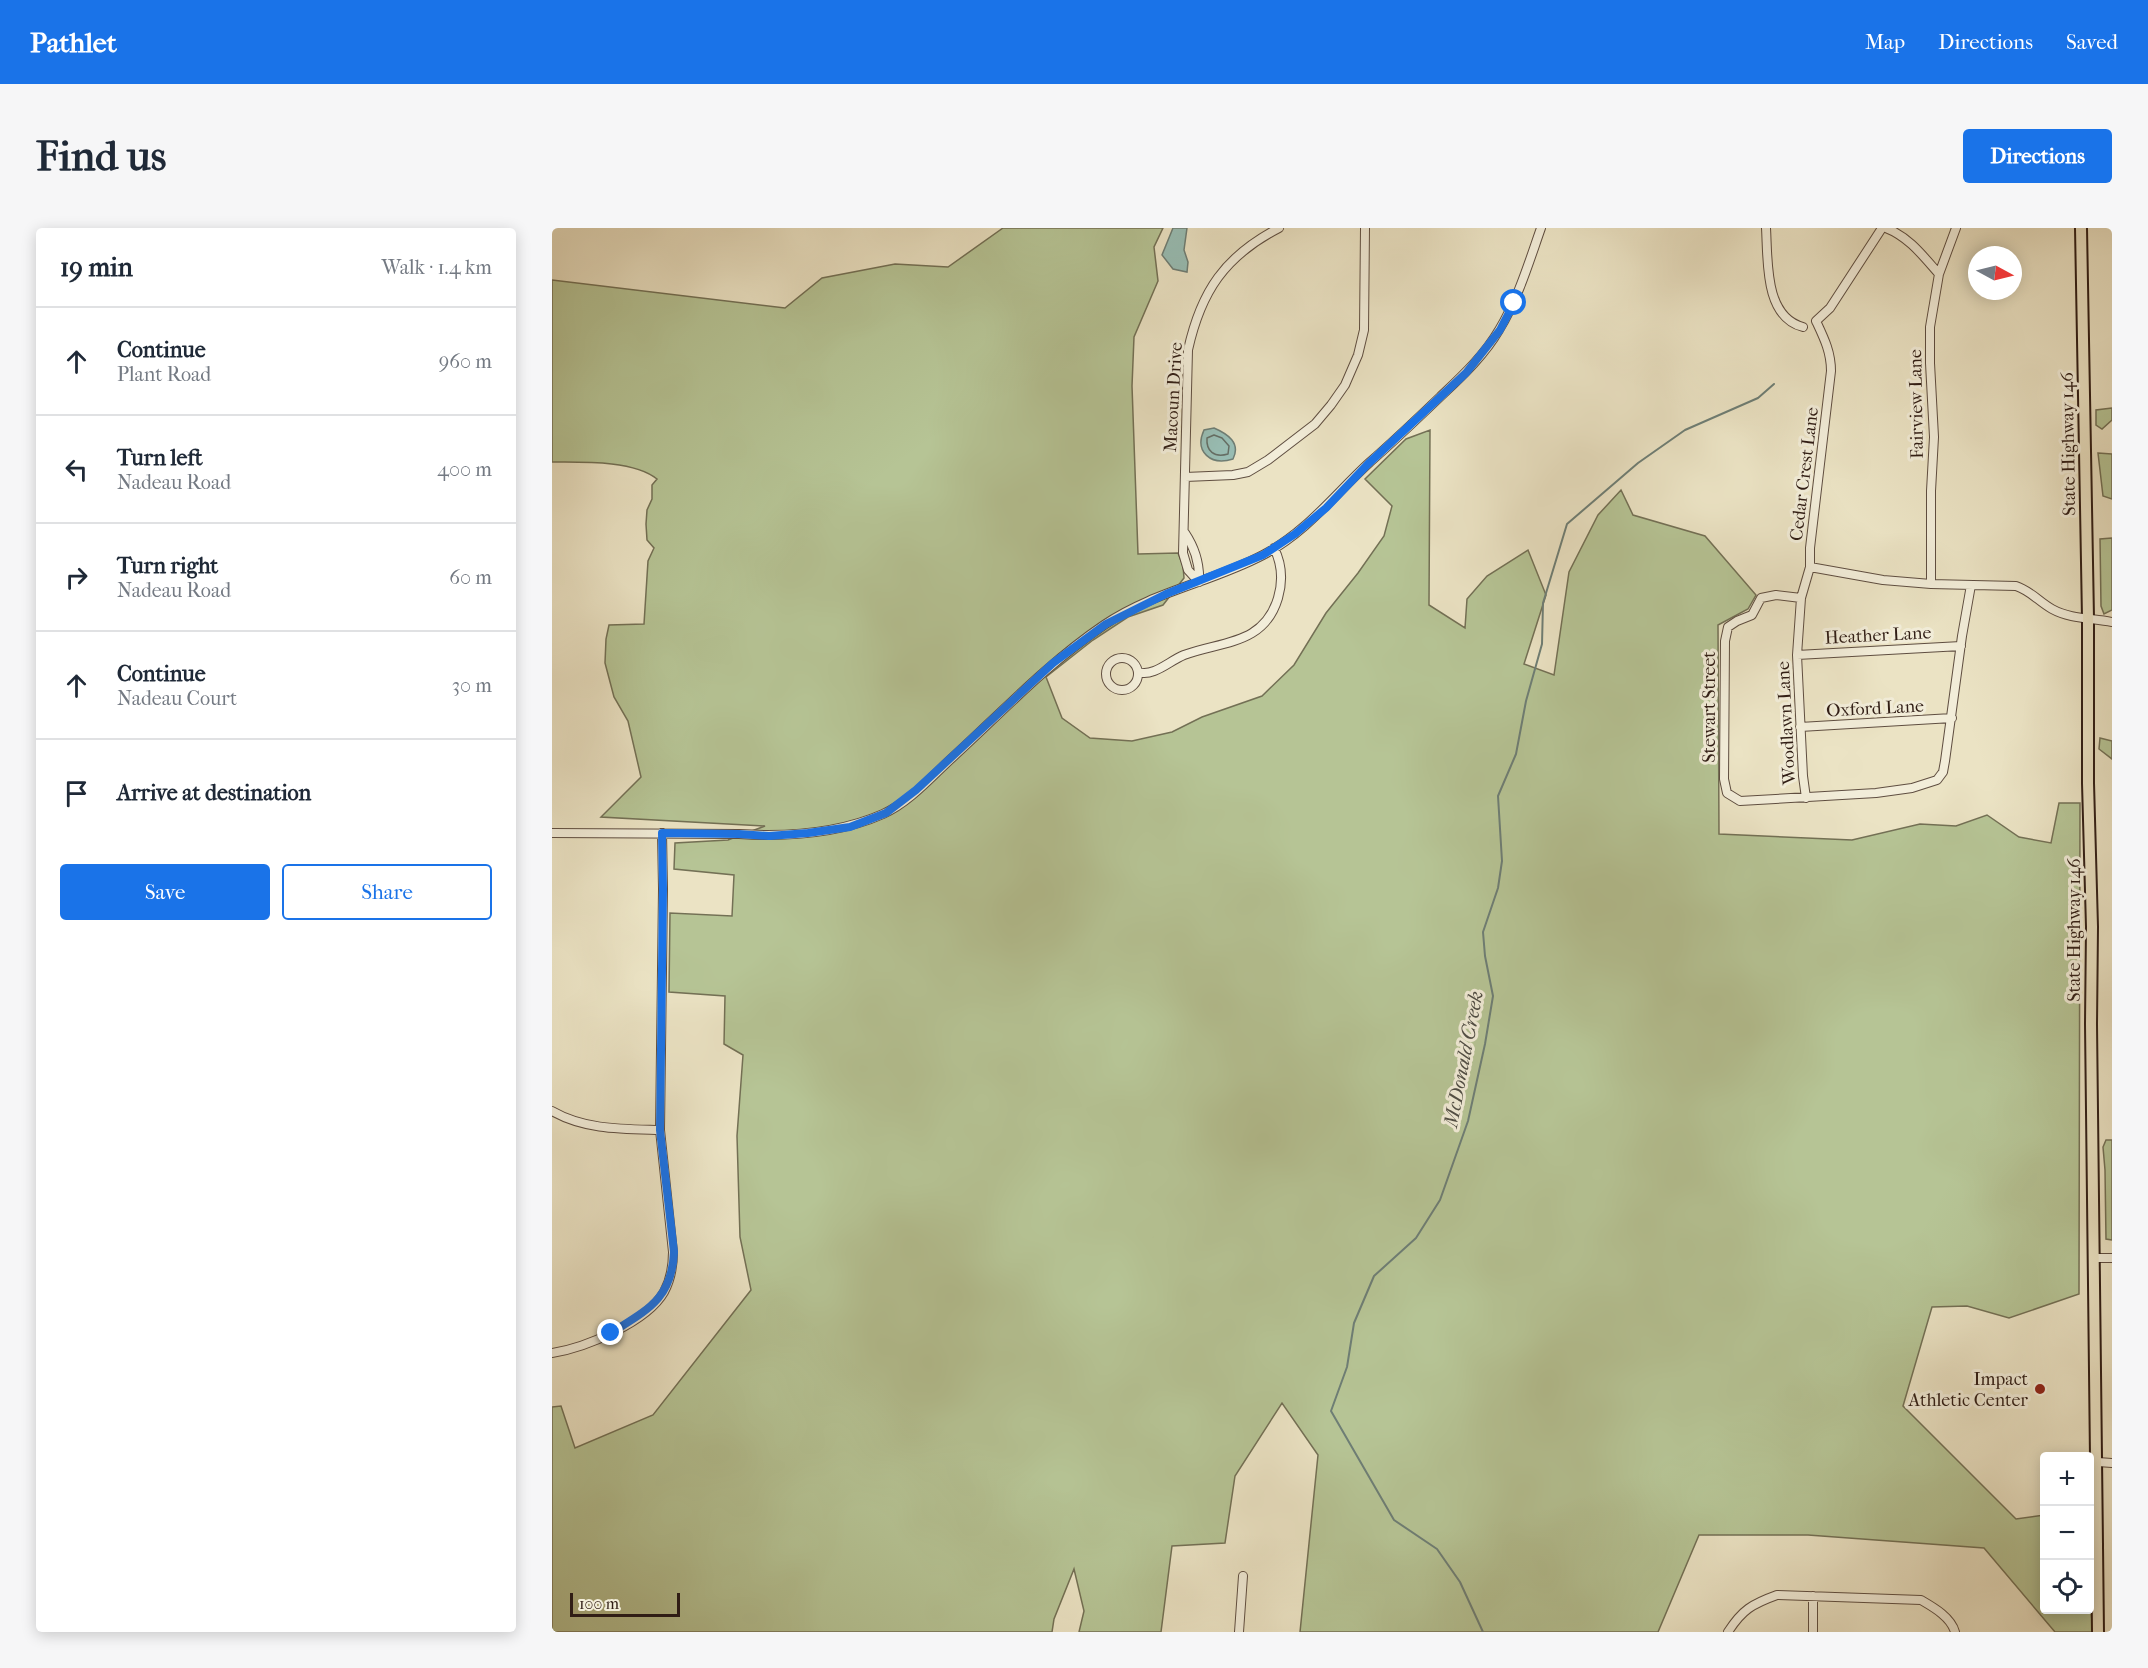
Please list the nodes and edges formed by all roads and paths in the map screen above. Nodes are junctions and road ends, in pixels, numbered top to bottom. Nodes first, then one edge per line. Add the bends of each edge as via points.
1 (1279, 228) edge
2 (1365, 228) edge
3 (1541, 228) edge
4 (1766, 228) edge
5 (1884, 228) edge
6 (1956, 228) edge
7 (2081, 228) edge
8 (1939, 274) junction
9 (1803, 327) dead end
10 (1185, 477) junction
11 (1274, 548) junction
12 (1810, 567) junction
13 (1199, 582) junction
14 (1931, 584) junction
15 (1971, 585) junction
16 (1801, 598) junction
17 (2088, 618) junction
18 (2112, 622) edge
19 (1961, 646) junction
20 (1797, 655) junction
21 (1138, 672) junction
22 (1952, 718) junction
23 (1800, 727) junction
24 (1806, 798) junction
25 (552, 833) edge
26 (662, 833) junction
27 (552, 1111) edge
28 (660, 1130) junction
29 (2094, 1258) junction
30 (2112, 1258) edge
31 (552, 1353) edge
32 (2098, 1462) junction
33 (2112, 1463) edge
34 (1243, 1576) dead end
35 (1814, 1596) junction
36 (1239, 1632) edge
37 (1728, 1632) edge
38 (1813, 1632) edge
39 (1955, 1632) edge
40 (2098, 1632) edge

1 - 10 street, Macoun Drive via 1232,260 1210,289 1195,321 1188,350
2 - 10 street via 1364,330 1345,385 1331,405 1315,424 1248,472
3 - 11 street via 1514,303 1484,352 1326,508
4 - 9 street via 1768,269 1776,301 1787,319
5 - 8 street via 1899,233
5 - 12 street, Cedar Crest Lane via 1830,308 1816,321 1827,343 1831,370
6 - 8 street, Fairview Lane
7 - 17 main road, State Highway 146
8 - 14 street, Fairview Lane via 1930,327 1934,436
10 - 13 street, Macoun Drive via 1184,532 1200,568
11 - 13 street
11 - 21 street via 1281,565 1280,590 1276,605 1256,631 1233,642 1170,660 1151,673
12 - 14 street, Cedar Crest Lane
12 - 16 street, Woodlawn Lane
13 - 26 street via 1106,624 1053,663 886,813 850,827 808,833
14 - 15 street, Cedar Crest Lane
15 - 17 street, Cedar Crest Lane via 2016,586 2028,590 2051,609 2070,617
15 - 19 street, Woodlawn Lane
16 - 20 street, Woodlawn Lane
16 - 24 street, Stewart Street via 1761,598 1752,615 1728,627 1724,779 1727,793 1740,801
17 - 18 street, Cedar Crest Lane
17 - 29 main road, State Highway 146
19 - 20 street, Heather Lane
19 - 22 street, Woodlawn Lane
20 - 23 street, Woodlawn Lane
21 - 21 street via 1135,683 1127,690 1111,686 1106,677 1107,667 1120,658 1133,663
22 - 23 street, Oxford Lane
22 - 24 street, Woodlawn Lane via 1943,772 1937,780 1876,793
23 - 24 street, Woodlawn Lane
25 - 26 street
26 - 28 street
27 - 28 street via 585,1124
28 - 31 street via 674,1252 673,1269 663,1293 654,1304 611,1333 584,1346
29 - 30 street
29 - 32 main road, State Highway 146
32 - 33 street
32 - 40 main road, State Highway 146
34 - 36 street
35 - 37 street via 1777,1595 1759,1602 1739,1615
35 - 38 street
35 - 39 street via 1921,1600 1935,1608

